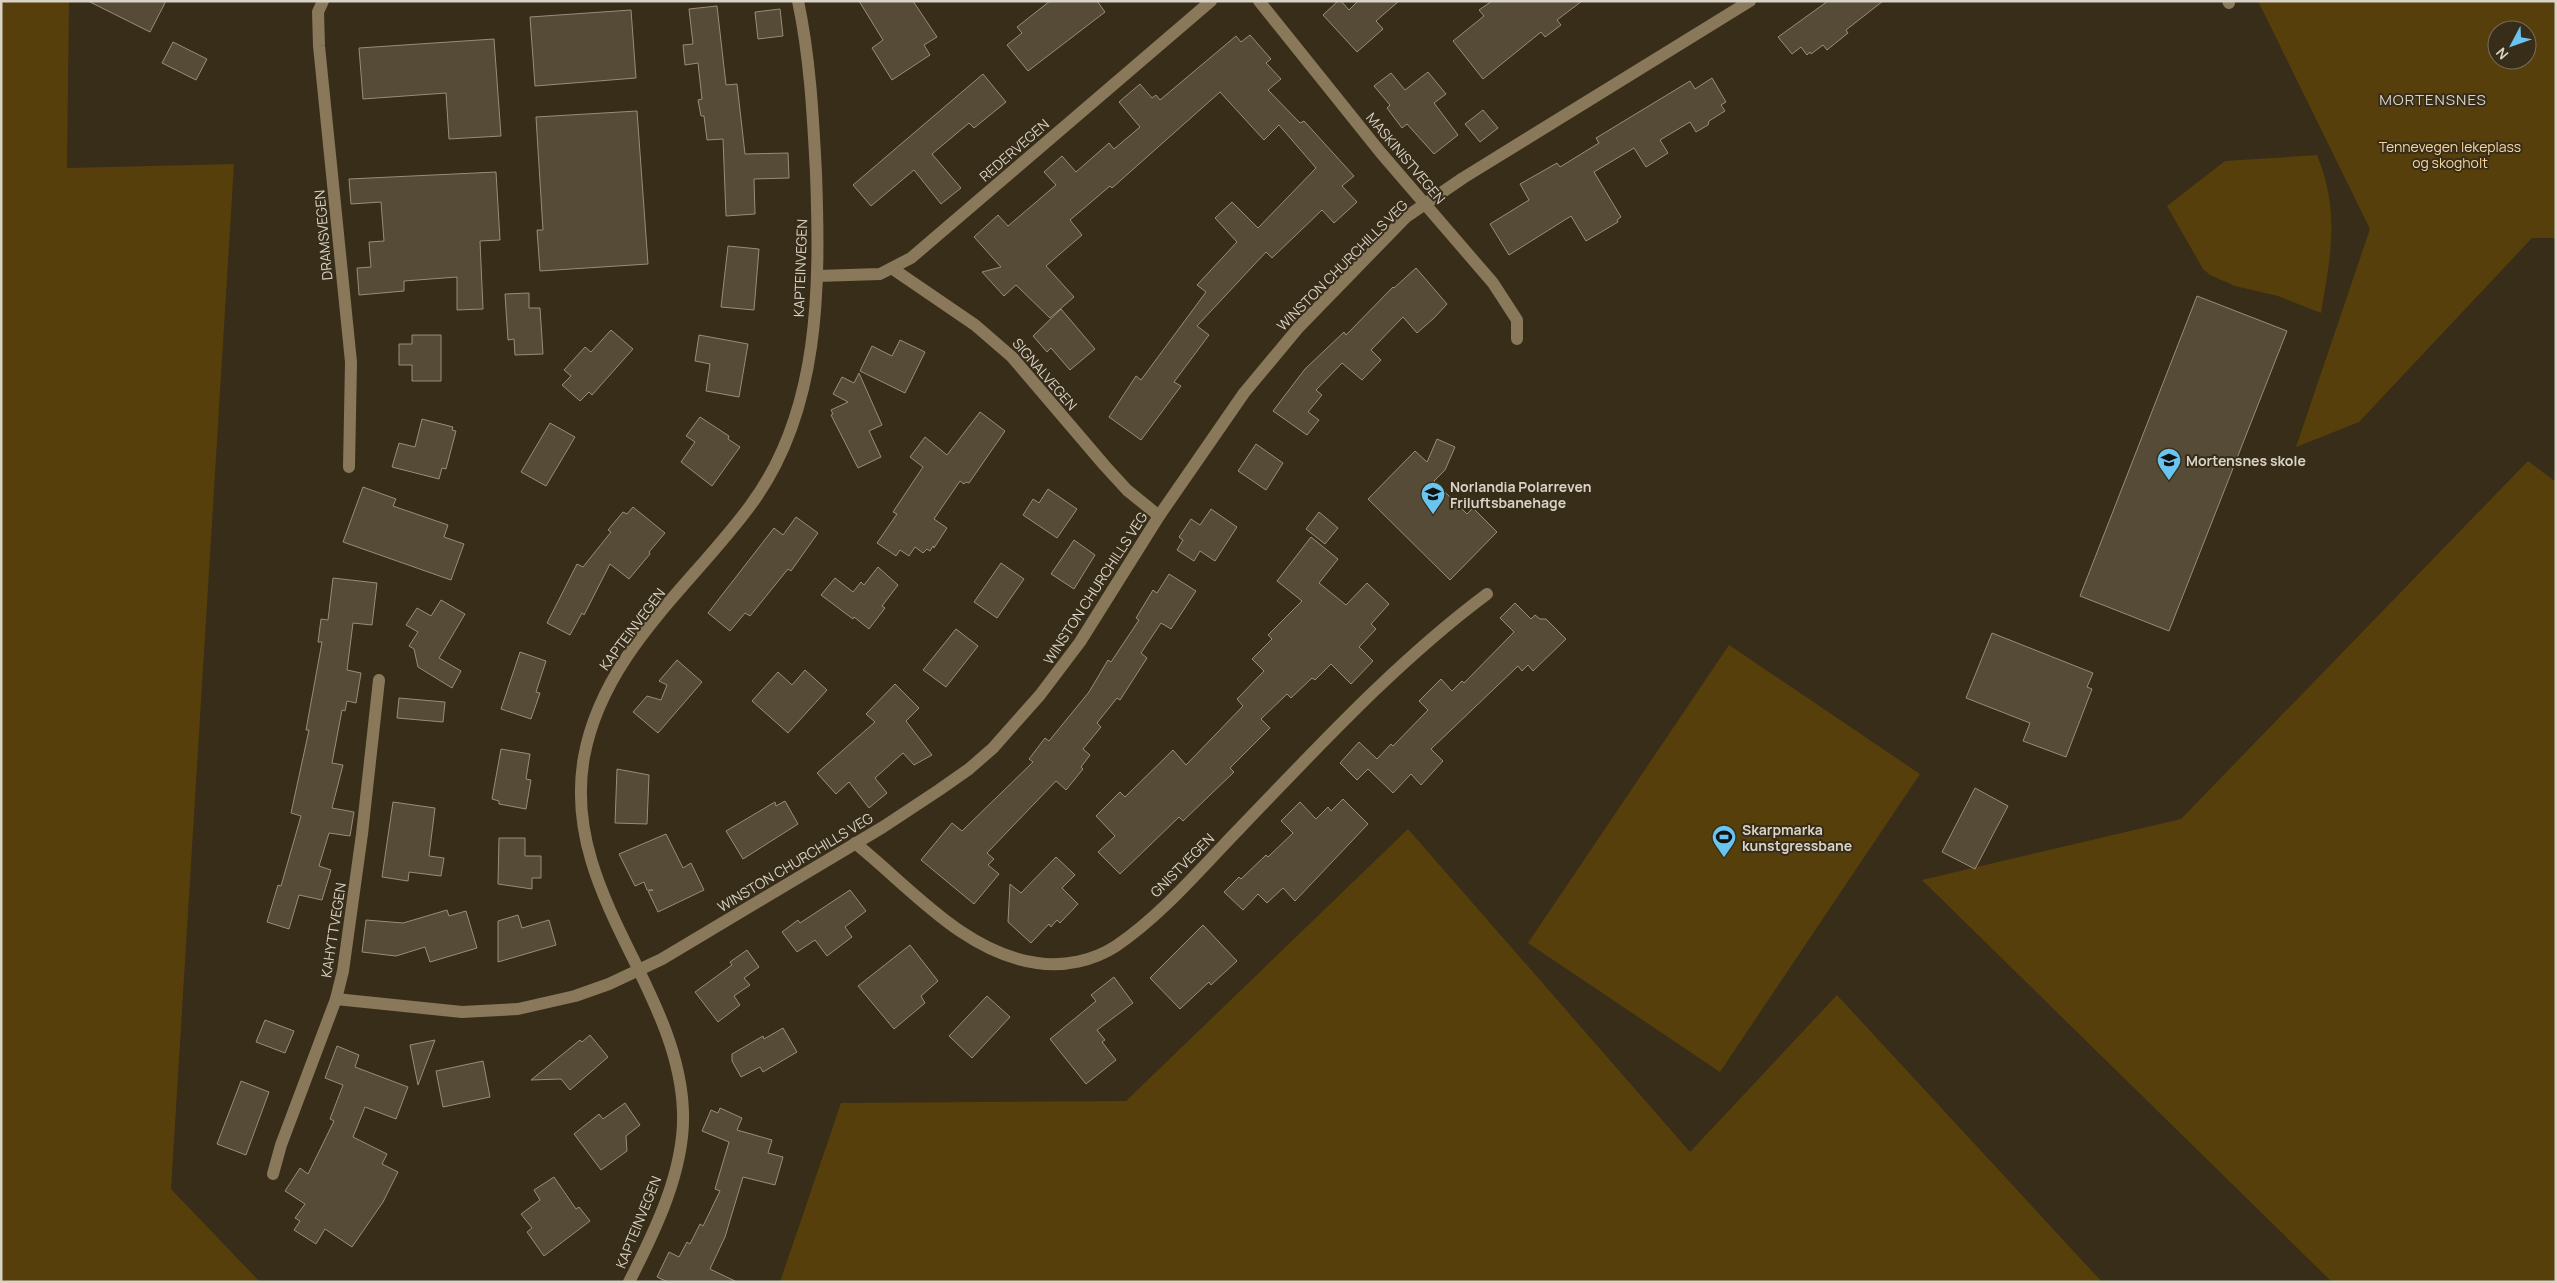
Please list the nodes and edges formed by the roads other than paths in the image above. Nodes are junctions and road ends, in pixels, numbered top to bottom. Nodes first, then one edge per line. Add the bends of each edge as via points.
1 (323, 1) edge
2 (798, 1) edge
3 (1211, 1) edge
4 (1259, 1) edge
5 (1750, 1) edge
6 (1424, 204) junction
7 (893, 269) junction
8 (817, 276) junction
9 (1517, 339) dead end
10 (349, 468) dead end
11 (1159, 516) junction
12 (1487, 594) dead end
13 (379, 680) dead end
14 (855, 843) junction
15 (639, 970) junction
16 (336, 999) junction
17 (273, 1174) dead end
18 (629, 1282) edge

1 - 10 street, DRAMSVEGEN via 318,12 319,46 351,362
2 - 8 street, KAPTEINVEGEN via 814,126
3 - 7 street, REDERVEGEN via 911,258
4 - 6 street, MASKINISTVEGEN
5 - 6 street, WINSTON CHURCHILLS VEG
6 - 9 street, MASKINISTVEGEN via 1512,310 1517,320
6 - 11 street, WINSTON CHURCHILLS VEG via 1384,240 1273,357 1220,426
7 - 8 street, REDERVEGEN via 857,277
7 - 11 street, SIGNALVEGEN via 995,341 1127,490
8 - 15 street, KAPTEINVEGEN via 804,385 791,432 778,460 750,507 653,622 615,674 600,703 584,754 582,806 589,852 606,904
11 - 14 street, WINSTON CHURCHILLS VEG via 1080,642 1040,695 993,748 939,790
12 - 14 street, GNISTVEGEN via 1403,664 1160,908 1115,946 1092,958 1067,964 1038,964 986,947 947,920
13 - 16 street, KAHYTTVEGEN via 362,834 343,971
14 - 15 street, WINSTON CHURCHILLS VEG via 697,939
15 - 16 street, WINSTON CHURCHILLS VEG via 575,996 540,1005 486,1012 432,1010
15 - 18 street, KAPTEINVEGEN via 670,1049 680,1089 683,1127 670,1188
16 - 17 street, KAHYTTVEGEN via 281,1144

